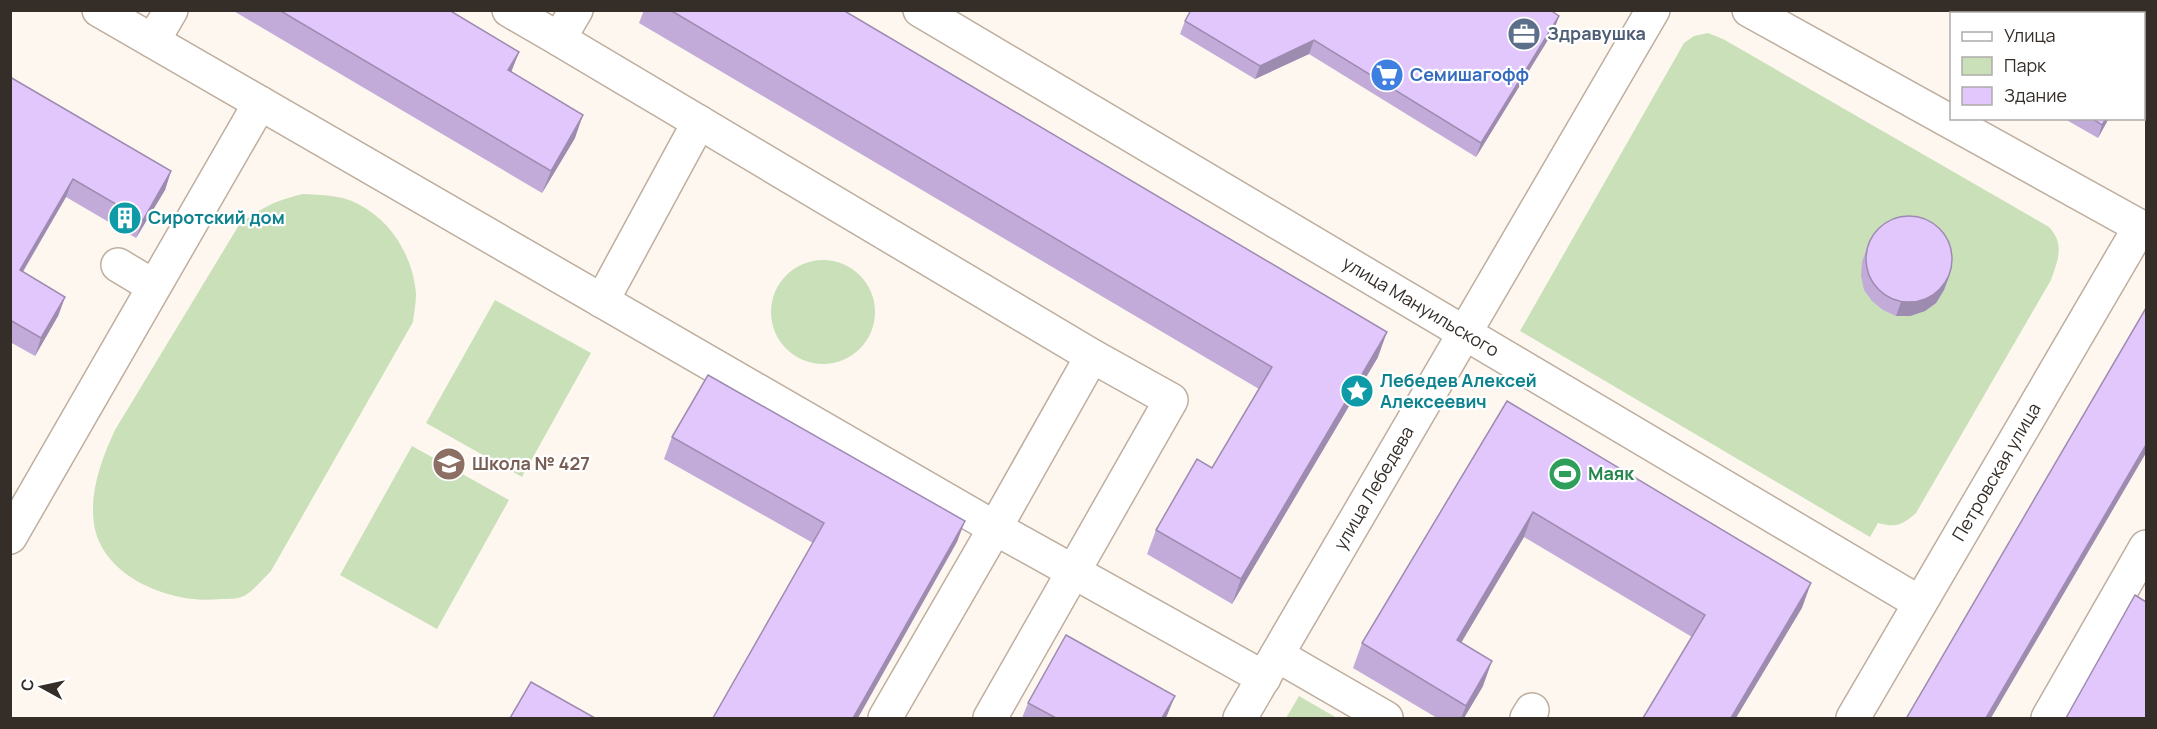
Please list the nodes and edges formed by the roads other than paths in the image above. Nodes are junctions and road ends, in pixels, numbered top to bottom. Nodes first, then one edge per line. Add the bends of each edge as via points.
1 (99, 10) edge
2 (171, 10) edge
3 (509, 10) edge
4 (576, 10) edge
5 (920, 10) edge
6 (1653, 10) edge
7 (1749, 10) edge
8 (559, 39) junction
9 (153, 41) junction
10 (260, 103) junction
11 (699, 122) junction
12 (2143, 228) edge
13 (118, 266) dead end
14 (153, 286) junction
15 (602, 301) junction
16 (1465, 333) junction
17 (1092, 356) junction
18 (13, 527) edge
19 (995, 528) junction
20 (2146, 547) edge
21 (1074, 573) junction
22 (1920, 603) junction
23 (1271, 666) junction
24 (885, 718) edge
25 (990, 718) edge
26 (1240, 718) edge
27 (1386, 718) edge
28 (1853, 718) edge
29 (2048, 718) edge

1 - 9 street
2 - 9 street
3 - 8 street
4 - 8 street
5 - 16 street, улица Мануильского
6 - 16 street, улица Лебедева
7 - 12 street
8 - 11 street
9 - 10 street
10 - 14 street
10 - 15 street
11 - 15 street
11 - 17 street
12 - 22 street, Петровская улица
13 - 14 street
14 - 18 street
15 - 19 street
16 - 22 street, улица Мануильского
16 - 23 street, улица Лебедева
17 - 19 street
17 - 21 street via 1171,400
19 - 21 street
19 - 24 street
20 - 29 street
21 - 23 street
21 - 25 street
22 - 28 street, Петровская улица
23 - 26 street, улица Лебедева
23 - 27 street

